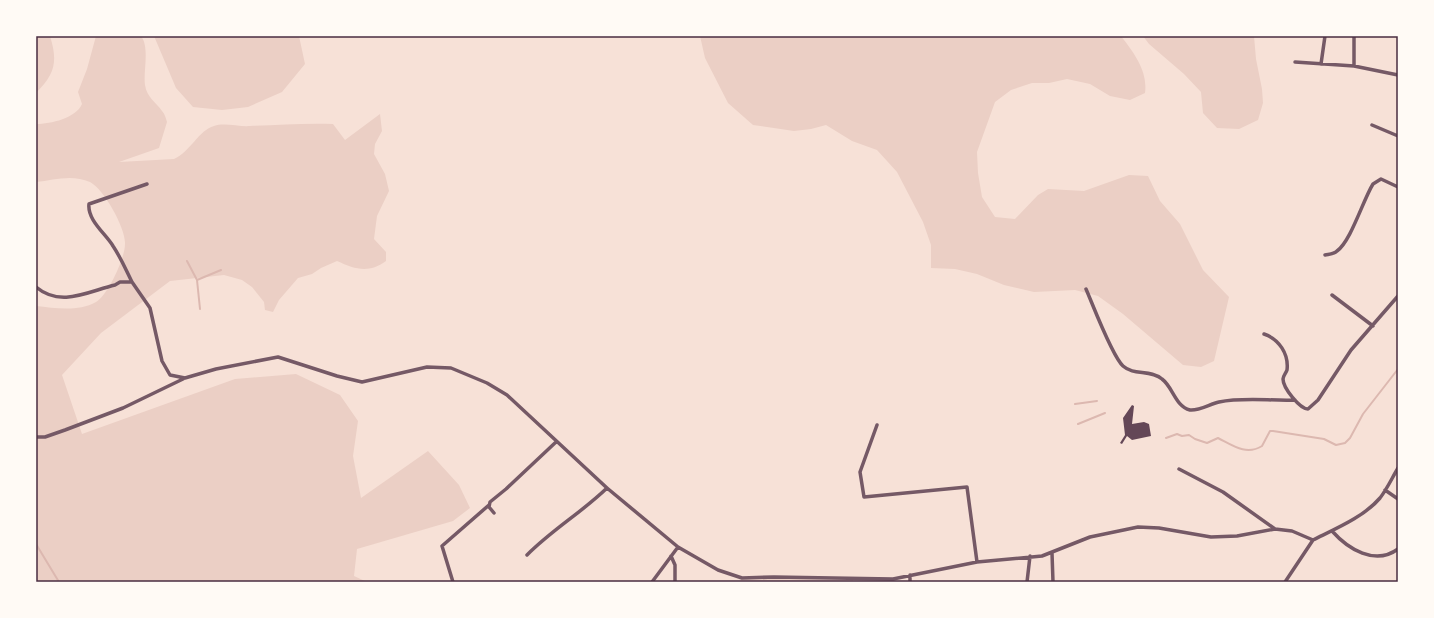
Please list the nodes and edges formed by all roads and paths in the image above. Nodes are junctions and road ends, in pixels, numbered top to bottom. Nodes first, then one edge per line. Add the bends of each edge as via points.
1 (1325, 36) edge
2 (1354, 36) edge
3 (1295, 62) dead end
4 (1321, 64) junction
5 (1354, 66) junction
6 (1398, 75) edge
7 (1372, 125) dead end
8 (1398, 136) edge
9 (147, 184) dead end
10 (1398, 187) edge
11 (1326, 255) dead end
12 (132, 282) junction
13 (36, 287) edge
14 (1086, 289) dead end
15 (1332, 295) dead end
16 (1398, 296) edge
17 (1373, 326) junction
18 (1264, 334) dead end
19 (185, 378) junction
20 (1295, 400) junction
21 (876, 425) dead end
22 (36, 437) edge
23 (556, 442) junction
24 (1398, 468) edge
25 (1179, 469) dead end
26 (606, 488) junction
27 (1385, 490) junction
28 (1398, 499) edge
29 (489, 505) junction
30 (494, 513) dead end
31 (1275, 529) junction
32 (1332, 531) junction
33 (1313, 540) junction
34 (678, 547) junction
35 (1398, 549) edge
36 (1052, 552) junction
37 (527, 554) dead end
38 (670, 556) junction
39 (1030, 556) junction
40 (977, 562) junction
41 (910, 575) junction
42 (742, 578) junction
43 (453, 582) edge
44 (652, 582) edge
45 (675, 582) edge
46 (740, 582) edge
47 (910, 582) edge
48 (1027, 582) edge
49 (1053, 582) edge
50 (1285, 582) edge

1 - 4 street
2 - 5 street
3 - 4 street
4 - 5 street
5 - 6 street
7 - 8 street
9 - 12 street via 89,204 88,210 117,252
10 - 11 street via 1381,179 1373,184 1348,235 1338,250
12 - 13 street via 120,282 66,298 52,296
12 - 19 street via 150,308 166,370 170,375
14 - 20 street via 1122,366 1163,379 1182,406 1191,410 1232,400
15 - 17 street
16 - 17 street
17 - 20 street via 1351,350 1318,400 1306,409
18 - 20 street via 1281,345 1286,357 1287,370 1283,379
19 - 22 street via 123,408 45,437
19 - 23 street via 278,357 362,382 427,367 452,368 500,390
21 - 40 street via 860,472 864,497 967,487
23 - 26 street
23 - 29 street
24 - 27 street
25 - 31 street via 1223,492
26 - 34 street
26 - 37 street via 590,504 544,537
27 - 28 street
27 - 32 street via 1364,512
29 - 30 street
29 - 43 street via 442,546
31 - 33 street via 1292,531
31 - 36 street via 1237,536 1211,537 1138,527 1090,536
32 - 33 street
32 - 35 street via 1342,542 1364,554 1378,557
33 - 50 street
34 - 38 street
34 - 42 street via 718,570
36 - 39 street via 1042,556
36 - 49 street
38 - 44 street
38 - 45 street via 674,565
39 - 40 street
39 - 48 street
40 - 41 street
41 - 42 street via 893,579 766,576
41 - 47 street
42 - 46 street

